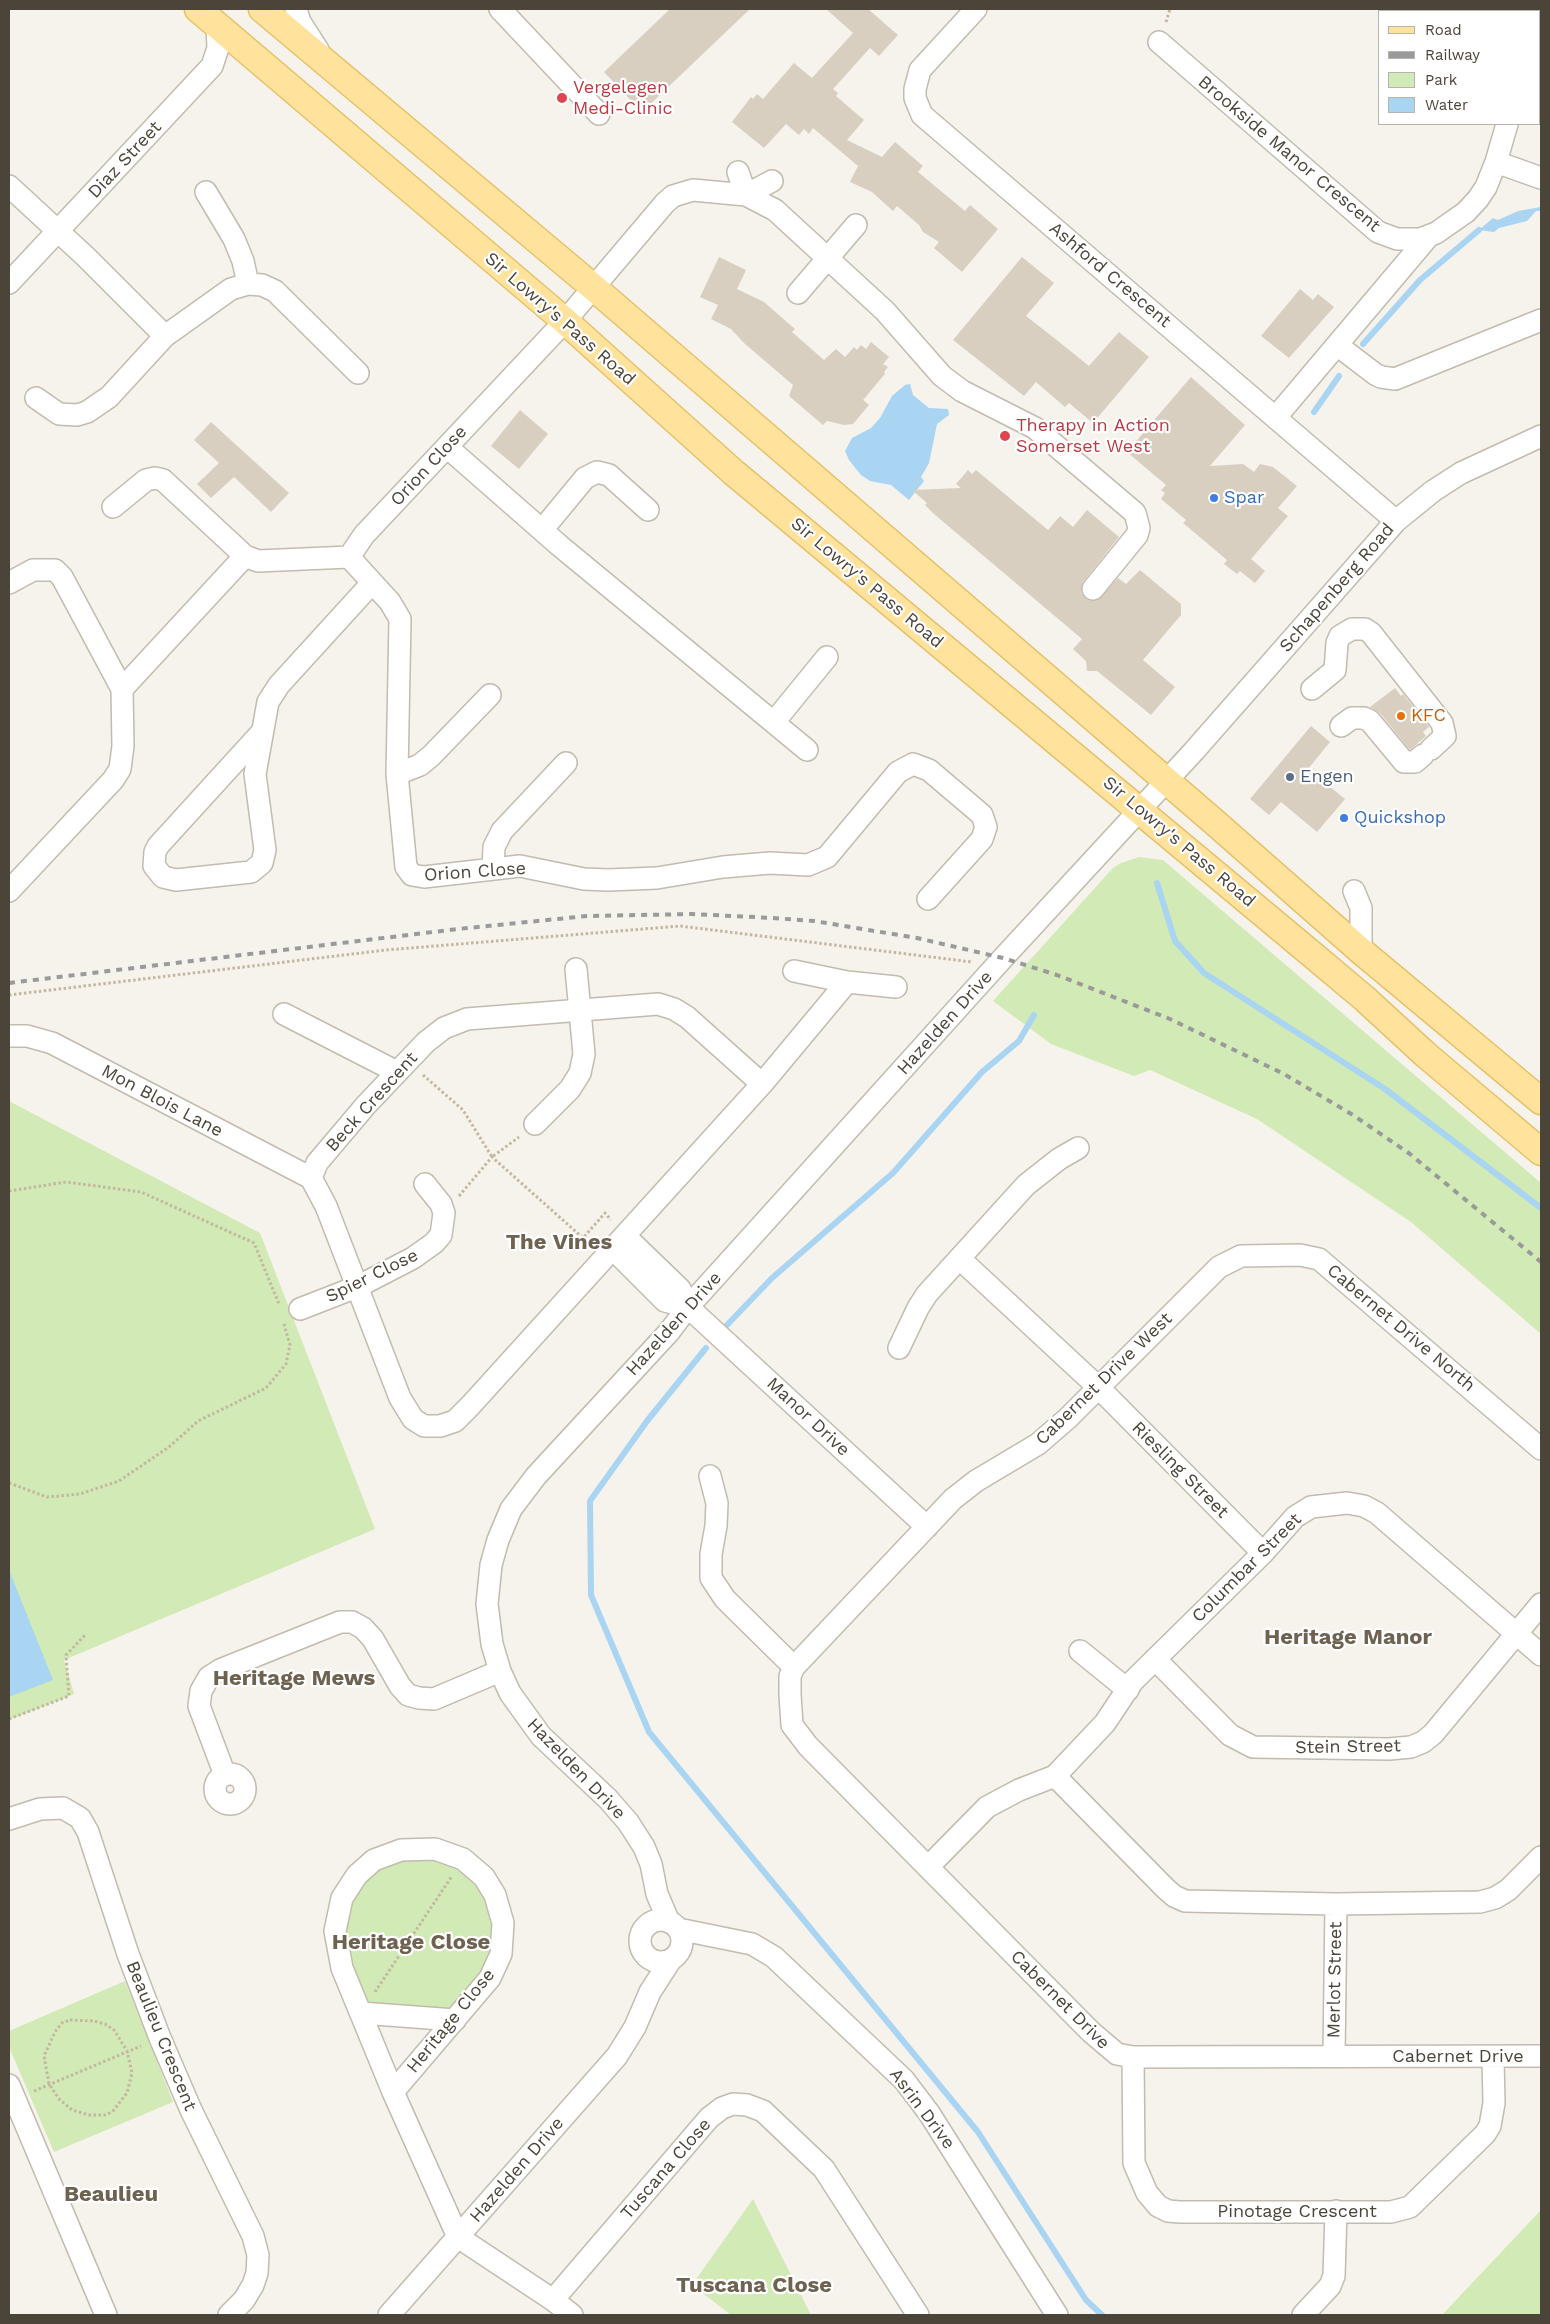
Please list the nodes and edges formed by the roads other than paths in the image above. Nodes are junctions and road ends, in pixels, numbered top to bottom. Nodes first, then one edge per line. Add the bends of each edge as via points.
1 (262, 9) edge
2 (296, 9) edge
3 (500, 9) edge
4 (976, 9) edge
5 (208, 17) edge
6 (1159, 42) dead end
7 (328, 65) junction
8 (599, 114) dead end
9 (1507, 125) edge
10 (1496, 162) junction
11 (738, 172) dead end
12 (1541, 178) edge
13 (772, 181) dead end
14 (9, 186) edge
15 (206, 192) dead end
16 (746, 195) junction
17 (856, 225) dead end
18 (57, 232) junction
19 (1428, 237) junction
20 (827, 259) junction
21 (9, 283) edge
22 (248, 284) junction
23 (593, 288) junction
24 (798, 293) dead end
25 (1541, 320) edge
26 (565, 321) junction
27 (165, 336) junction
28 (1337, 345) junction
29 (358, 374) dead end
30 (36, 398) dead end
31 (1276, 418) junction
32 (1541, 436) edge
33 (447, 447) junction
34 (113, 507) dead end
35 (648, 510) dead end
36 (1396, 520) junction
37 (542, 530) junction
38 (245, 556) junction
39 (349, 557) junction
40 (9, 583) edge
41 (372, 583) junction
42 (1093, 589) dead end
43 (827, 656) dead end
44 (122, 689) junction
45 (1312, 689) dead end
46 (490, 695) dead end
47 (774, 722) junction
48 (1341, 726) dead end
49 (261, 733) junction
50 (807, 750) dead end
51 (566, 763) dead end
52 (397, 774) junction
53 (1165, 780) junction
54 (1138, 809) junction
55 (493, 869) junction
56 (9, 891) edge
57 (1354, 891) dead end
58 (928, 899) dead end
59 (1361, 951) junction
60 (576, 969) dead end
61 (794, 971) dead end
62 (847, 982) junction
63 (896, 987) dead end
64 (581, 1010) junction
65 (284, 1014) dead end
66 (9, 1036) edge
67 (397, 1072) junction
68 (762, 1084) junction
69 (1541, 1101) edge
70 (535, 1124) road end
71 (1078, 1148) dead end
72 (1541, 1152) edge
73 (311, 1178) junction
74 (425, 1184) dead end
75 (619, 1243) junction
76 (1242, 1256) joint
77 (960, 1260) junction
78 (358, 1286) junction
79 (688, 1307) junction
80 (288, 1312) road end
81 (899, 1348) dead end
82 (1098, 1387) junction
83 (1541, 1448) edge
84 (710, 1476) dead end
85 (927, 1527) junction
86 (1263, 1553) junction
87 (1541, 1604) edge
88 (1516, 1634) junction
89 (1080, 1651) dead end
90 (1541, 1655) edge
91 (1155, 1659) junction
92 (794, 1667) junction
93 (500, 1670) junction
94 (1128, 1690) junction
95 (225, 1774) dead end
96 (1055, 1776) junction
97 (9, 1819) edge
98 (1541, 1857) edge
99 (928, 1867) junction
100 (1336, 1904) junction
101 (670, 1936) junction
102 (647, 1956) junction
103 (650, 1992) junction
104 (360, 2013) junction
105 (455, 2020) junction
106 (1334, 2056) junction
107 (1541, 2056) edge
108 (1133, 2057) junction
109 (1493, 2058) junction
110 (12, 2092) edge
111 (393, 2092) junction
112 (1336, 2211) junction
113 (458, 2237) junction
114 (552, 2300) junction
115 (106, 2315) edge
116 (230, 2315) edge
117 (389, 2315) edge
118 (572, 2315) edge
119 (918, 2315) edge
120 (1057, 2315) edge
121 (1303, 2315) edge

1 - 7 main road, Sir Lowry's Pass Road
2 - 7 street via 300,22
3 - 8 street
4 - 31 street, Ashford Crescent via 920,70 915,98 922,115
5 - 18 street, Diaz Street via 218,48 212,66
5 - 26 main road, Sir Lowry's Pass Road
6 - 19 street, Brookside Manor Crescent via 1378,232 1397,239
7 - 23 main road, Sir Lowry's Pass Road
9 - 10 street, Brookside Manor Crescent
10 - 12 street
10 - 19 street, Brookside Manor Crescent via 1478,199 1466,212
11 - 16 street
13 - 16 street
14 - 18 street
15 - 22 street via 234,239
16 - 20 street via 775,210
16 - 23 street, Orion Close via 693,190 673,196
17 - 20 street
18 - 21 street, Diaz Street
18 - 27 street via 86,256
19 - 28 street
20 - 24 street
20 - 42 street via 885,311 942,376 962,391 1035,428 1135,513 1139,528 1137,535
22 - 27 street via 232,289
22 - 29 street via 262,285 275,291
23 - 26 street, Orion Close
23 - 53 main road, Sir Lowry's Pass Road
25 - 28 street via 1395,379 1375,374
26 - 33 street, Orion Close
26 - 54 main road, Sir Lowry's Pass Road via 733,472
27 - 30 street via 109,397 87,412 59,414
28 - 31 street
31 - 36 street, Ashford Crescent
32 - 36 street, Schapenberg Road via 1461,473
33 - 37 street
33 - 39 street, Orion Close via 364,536
34 - 38 street via 146,480 163,480
35 - 37 street via 609,475 597,472 585,478
36 - 53 street, Schapenberg Road
37 - 47 street
38 - 39 street via 258,561
38 - 44 street
39 - 41 street, Orion Close
40 - 44 street via 34,570 55,570 69,589
41 - 49 street via 279,684 268,702
41 - 52 street, Orion Close via 396,610 401,627 396,689
43 - 47 street
44 - 56 street via 120,769
45 - 48 street via 1335,670 1340,636 1352,629 1365,629 1442,723 1445,736 1416,762 1404,762 1370,721 1352,718
46 - 52 street via 431,756 420,765
47 - 50 street
49 - 49 street via 255,774 265,850 262,863 251,872 176,880 162,877 154,866 158,846
51 - 55 street via 502,830 494,847
52 - 55 street, Orion Close via 408,871 418,877
53 - 54 street, Schapenberg Road
53 - 59 main road, Sir Lowry's Pass Road
54 - 72 main road, Sir Lowry's Pass Road via 1350,986
54 - 79 street, Hazelden Drive
55 - 58 street, Orion Close via 520,866 584,880 608,880 657,878 770,863 808,865 827,857 898,772 913,764 929,770 982,815 986,827 982,838
57 - 59 street via 1362,908
59 - 69 main road, Sir Lowry's Pass Road
60 - 64 street
61 - 62 street
62 - 63 street
62 - 68 street
64 - 67 street, Beck Crescent via 467,1019 444,1028
64 - 68 street, Beck Crescent via 658,1004 674,1009
64 - 70 street via 584,1054 580,1073 570,1089
65 - 67 street
66 - 73 street, Mon Blois Lane via 27,1036 52,1043
67 - 73 street, Beck Crescent via 325,1152
68 - 75 street
71 - 77 street via 1058,1159 1026,1185
73 - 78 street via 326,1206
74 - 78 street, Spier Close via 444,1213 441,1235 413,1258
75 - 78 street via 470,1406 455,1421 440,1426 424,1426 406,1410
75 - 79 street via 680,1289
76 - 82 street, Cabernet Drive West via 1219,1267
76 - 83 street, Cabernet Drive North via 1300,1255 1319,1259
77 - 81 street via 918,1308
77 - 82 street, Riesling Street
78 - 80 street, Spier Close
79 - 85 street, Manor Drive
79 - 93 street, Hazelden Drive via 669,1332 536,1476 504,1522 491,1565 487,1604 492,1644
82 - 85 street, Cabernet Drive West via 1038,1444 976,1481 953,1499
82 - 86 street, Riesling Street
84 - 92 street via 717,1503 711,1578 725,1599
85 - 92 street, Cabernet Drive West
86 - 88 street, Columbar Street via 1295,1517 1311,1507 1347,1503 1364,1506
86 - 91 street, Columbar Street
87 - 88 street, Stein Street
88 - 90 street, Columbar Street
88 - 91 street, Stein Street via 1433,1734 1411,1747 1388,1749 1254,1748 1230,1735
89 - 94 street
91 - 94 street, Columbar Street
92 - 99 street, Cabernet Drive via 790,1676 790,1714 797,1734
93 - 95 street via 434,1699 408,1695 363,1628 352,1622 340,1622 208,1677 201,1691 199,1706
93 - 101 street, Hazelden Drive via 510,1693 541,1736 608,1799 644,1847
94 - 96 street, Columbar Street via 1105,1723
96 - 99 street, Columbar Street via 987,1807
96 - 100 street via 1174,1896 1196,1902
97 - 116 street, Beaulieu Crescent via 40,1809 63,1808 80,1818 88,1832 160,2038 258,2255 253,2285
98 - 100 street via 1508,1890 1480,1902
99 - 108 street, Cabernet Drive via 1109,2049
100 - 106 street, Merlot Street
101 - 102 street, Asrin Drive via 653,1961
101 - 102 street, Hazelden Drive via 642,1934 640,1942
101 - 103 street, Hazelden Drive
101 - 120 street, Asrin Drive via 730,1938 752,1944 774,1957 904,2080 929,2113
102 - 103 street, Hazelden Drive
103 - 113 street, Hazelden Drive via 635,2027 617,2056
104 - 105 street
104 - 105 street, Heritage Close via 342,1968 335,1931 342,1898 357,1875 374,1860 401,1850 435,1849 463,1859 488,1883 503,1923 501,1954 490,1978
104 - 111 street, Heritage Close
105 - 111 street, Heritage Close
106 - 108 street, Cabernet Drive
106 - 109 street, Cabernet Drive
107 - 109 street, Cabernet Drive
108 - 112 street, Pinotage Crescent via 1134,2163 1147,2193 1158,2206 1180,2212
109 - 112 street, Pinotage Crescent via 1494,2103 1490,2126 1420,2199 1410,2207 1396,2211
110 - 115 street
111 - 113 street, Heritage Close
112 - 121 street via 1334,2276 1330,2286
113 - 114 street
113 - 117 street, Hazelden Drive
114 - 118 street
114 - 119 street, Tuscana Close via 709,2118 733,2104 747,2105 763,2112 824,2169

